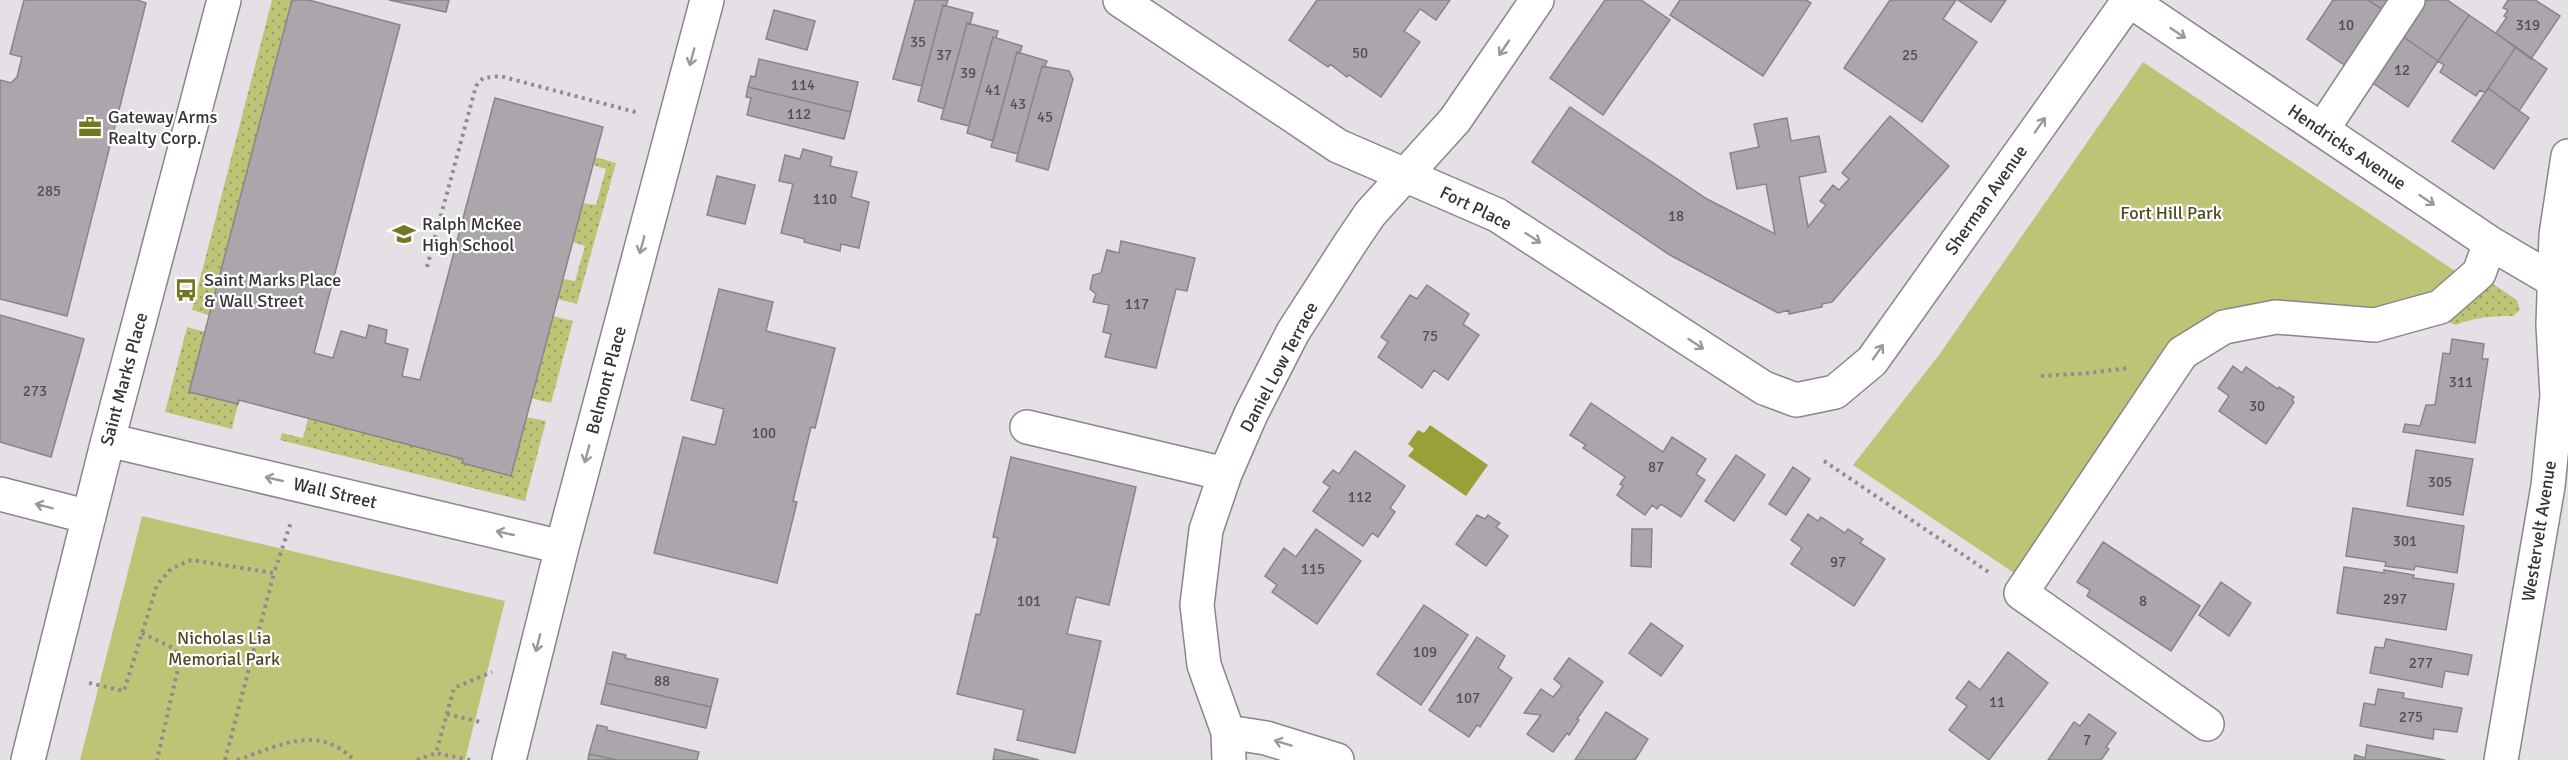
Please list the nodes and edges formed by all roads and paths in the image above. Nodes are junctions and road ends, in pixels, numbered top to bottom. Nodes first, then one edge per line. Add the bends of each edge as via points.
1 (224, 0) edge
2 (707, 0) edge
3 (1120, 0) edge
4 (1537, 0) edge
5 (2129, 0) edge
6 (2408, 0) edge
7 (640, 113) dead end
8 (2322, 130) junction
9 (2568, 156) edge
10 (1405, 176) junction
11 (2490, 243) junction
12 (427, 267) dead end
13 (2562, 285) edge
14 (2178, 358) junction
15 (2041, 376) dead end
16 (1835, 392) joint
17 (1028, 427) dead end
18 (108, 440) junction
19 (1824, 461) dead end
20 (1225, 474) junction
21 (0, 494) edge
22 (89, 517) junction
23 (291, 520) dead end
24 (562, 547) junction
25 (274, 573) junction
26 (2021, 593) junction
27 (142, 633) junction
28 (492, 672) dead end
29 (88, 683) dead end
30 (447, 714) junction
31 (480, 722) dead end
32 (2207, 724) dead end
33 (1228, 746) edge
34 (436, 753) junction
35 (28, 760) edge
36 (157, 760) edge
37 (225, 760) edge
38 (237, 760) edge
39 (354, 760) edge
40 (417, 760) edge
41 (470, 760) edge
42 (509, 760) edge
43 (1337, 760) edge
44 (2502, 760) edge

1 - 18 street, Saint Marks Place
2 -> 24 street, Belmont Place
3 - 10 street, Fort Place via 1338,146
4 -> 10 street, Daniel Low Terrace via 1455,120
5 -> 8 street, Hendricks Avenue
16 -> 5 street, Sherman Avenue via 1872,361
6 - 8 street
7 - 12 path via 500,76 483,78 476,86
8 -> 11 street, Hendricks Avenue
9 - 13 street, Westervelt Avenue via 2556,235
10 -> 16 street, Fort Place via 1497,215 1764,388 1796,400
10 - 20 street, Daniel Low Terrace via 1370,214 1293,332
11 - 13 street, Hendricks Avenue
11 - 14 street via 2479,273 2440,307 2375,325 2276,317 2224,327
13 - 44 street, Westervelt Avenue via 2553,325 2557,396 2549,474
14 - 15 path via 2089,373
14 - 26 street
17 - 20 street
18 - 22 street, Saint Marks Place
24 -> 18 street, Wall Street
19 - 26 path
20 - 33 street, Daniel Low Terrace via 1206,530 1197,605 1204,665
22 -> 21 street
22 - 35 street, Saint Marks Place
23 - 25 path
24 -> 42 street, Belmont Place
25 - 27 path via 183,561 157,585
25 - 37 path
26 - 32 street
27 - 29 path via 124,691
27 - 36 path via 175,649 180,660
28 - 30 path via 454,688
30 - 31 path
30 - 34 path
43 -> 33 street via 1266,738
34 - 40 path
34 - 41 path
38 - 39 path via 304,738 336,744

